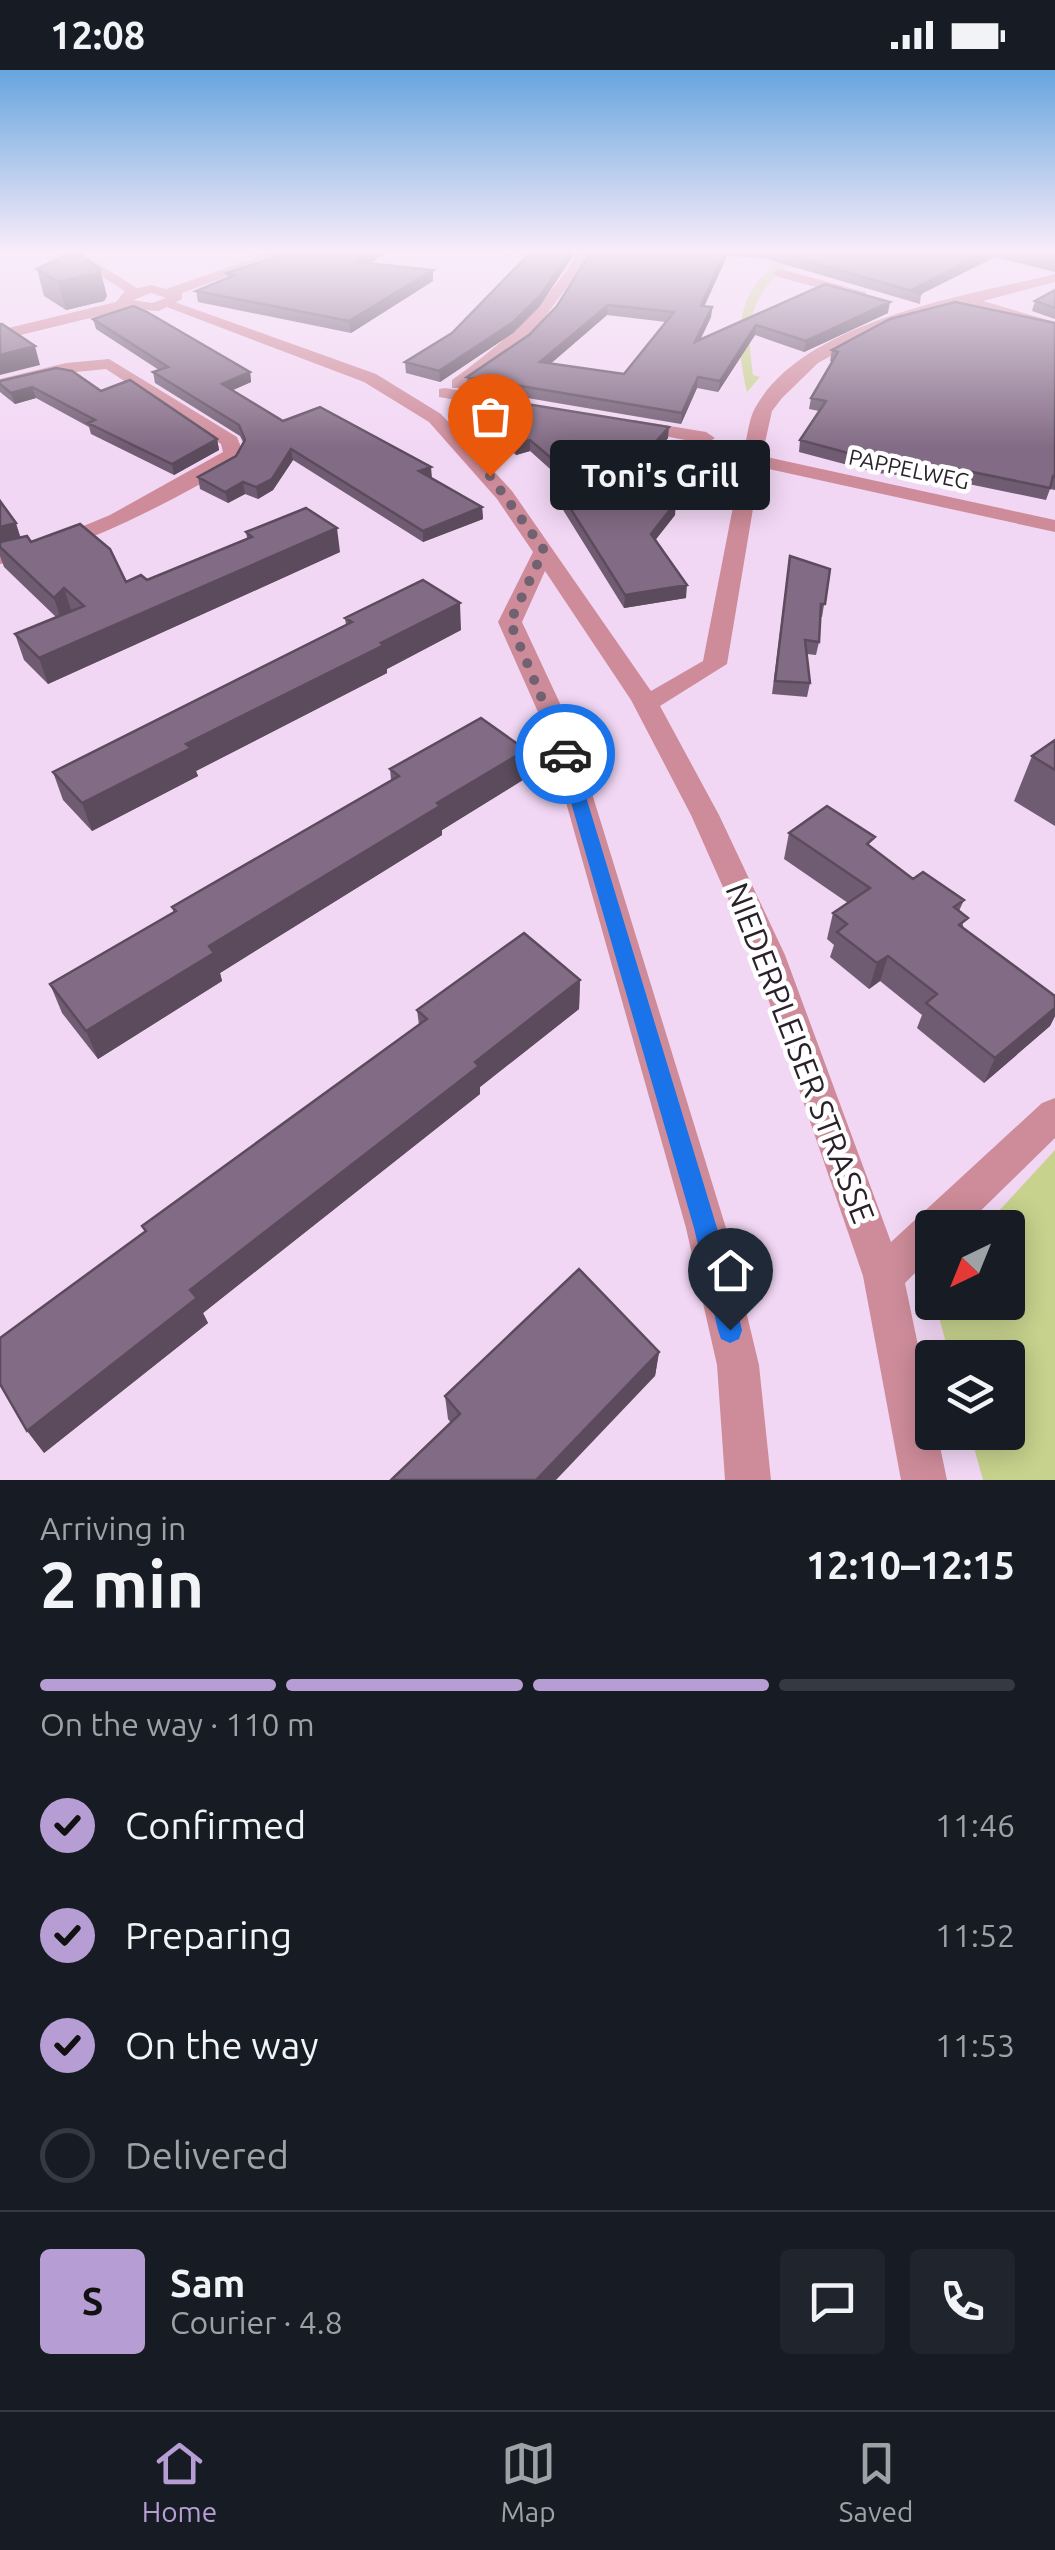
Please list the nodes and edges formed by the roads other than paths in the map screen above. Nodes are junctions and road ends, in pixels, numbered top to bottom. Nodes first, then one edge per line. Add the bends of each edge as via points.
1 (68, 316) edge
2 (217, 316) edge
3 (544, 316) edge
4 (889, 316) edge
5 (1018, 316) edge
6 (1055, 326) edge
7 (0, 335) edge
8 (0, 384) edge
9 (445, 393) junction
10 (417, 404) junction
11 (520, 406) edge
12 (613, 422) edge
13 (706, 438) dead end
14 (752, 460) junction
15 (1055, 526) edge
16 (544, 550) junction
17 (0, 558) edge
18 (644, 700) junction
19 (1055, 1114) edge
20 (954, 1210) edge
21 (915, 1247) edge
22 (884, 1276) junction
23 (748, 1480) edge
24 (924, 1480) edge

1 - 7 street
2 - 10 street, NIEDERPLEISER STRASSE
3 - 9 street
4 - 14 street via 794,375 763,410
5 - 6 street
8 - 17 street via 109,364 230,441 233,452 228,462 85,535
9 - 10 street
9 - 11 street
10 - 16 street, NIEDERPLEISER STRASSE via 474,456
12 - 13 street
14 - 15 street, PAPPELWEG
14 - 18 street via 715,664
16 - 18 street, NIEDERPLEISER STRASSE
16 - 23 street via 510,622 567,758 706,1228 738,1364
18 - 22 street, NIEDERPLEISER STRASSE via 769,955
19 - 20 street
21 - 22 street
22 - 24 street, NIEDERPLEISER STRASSE

